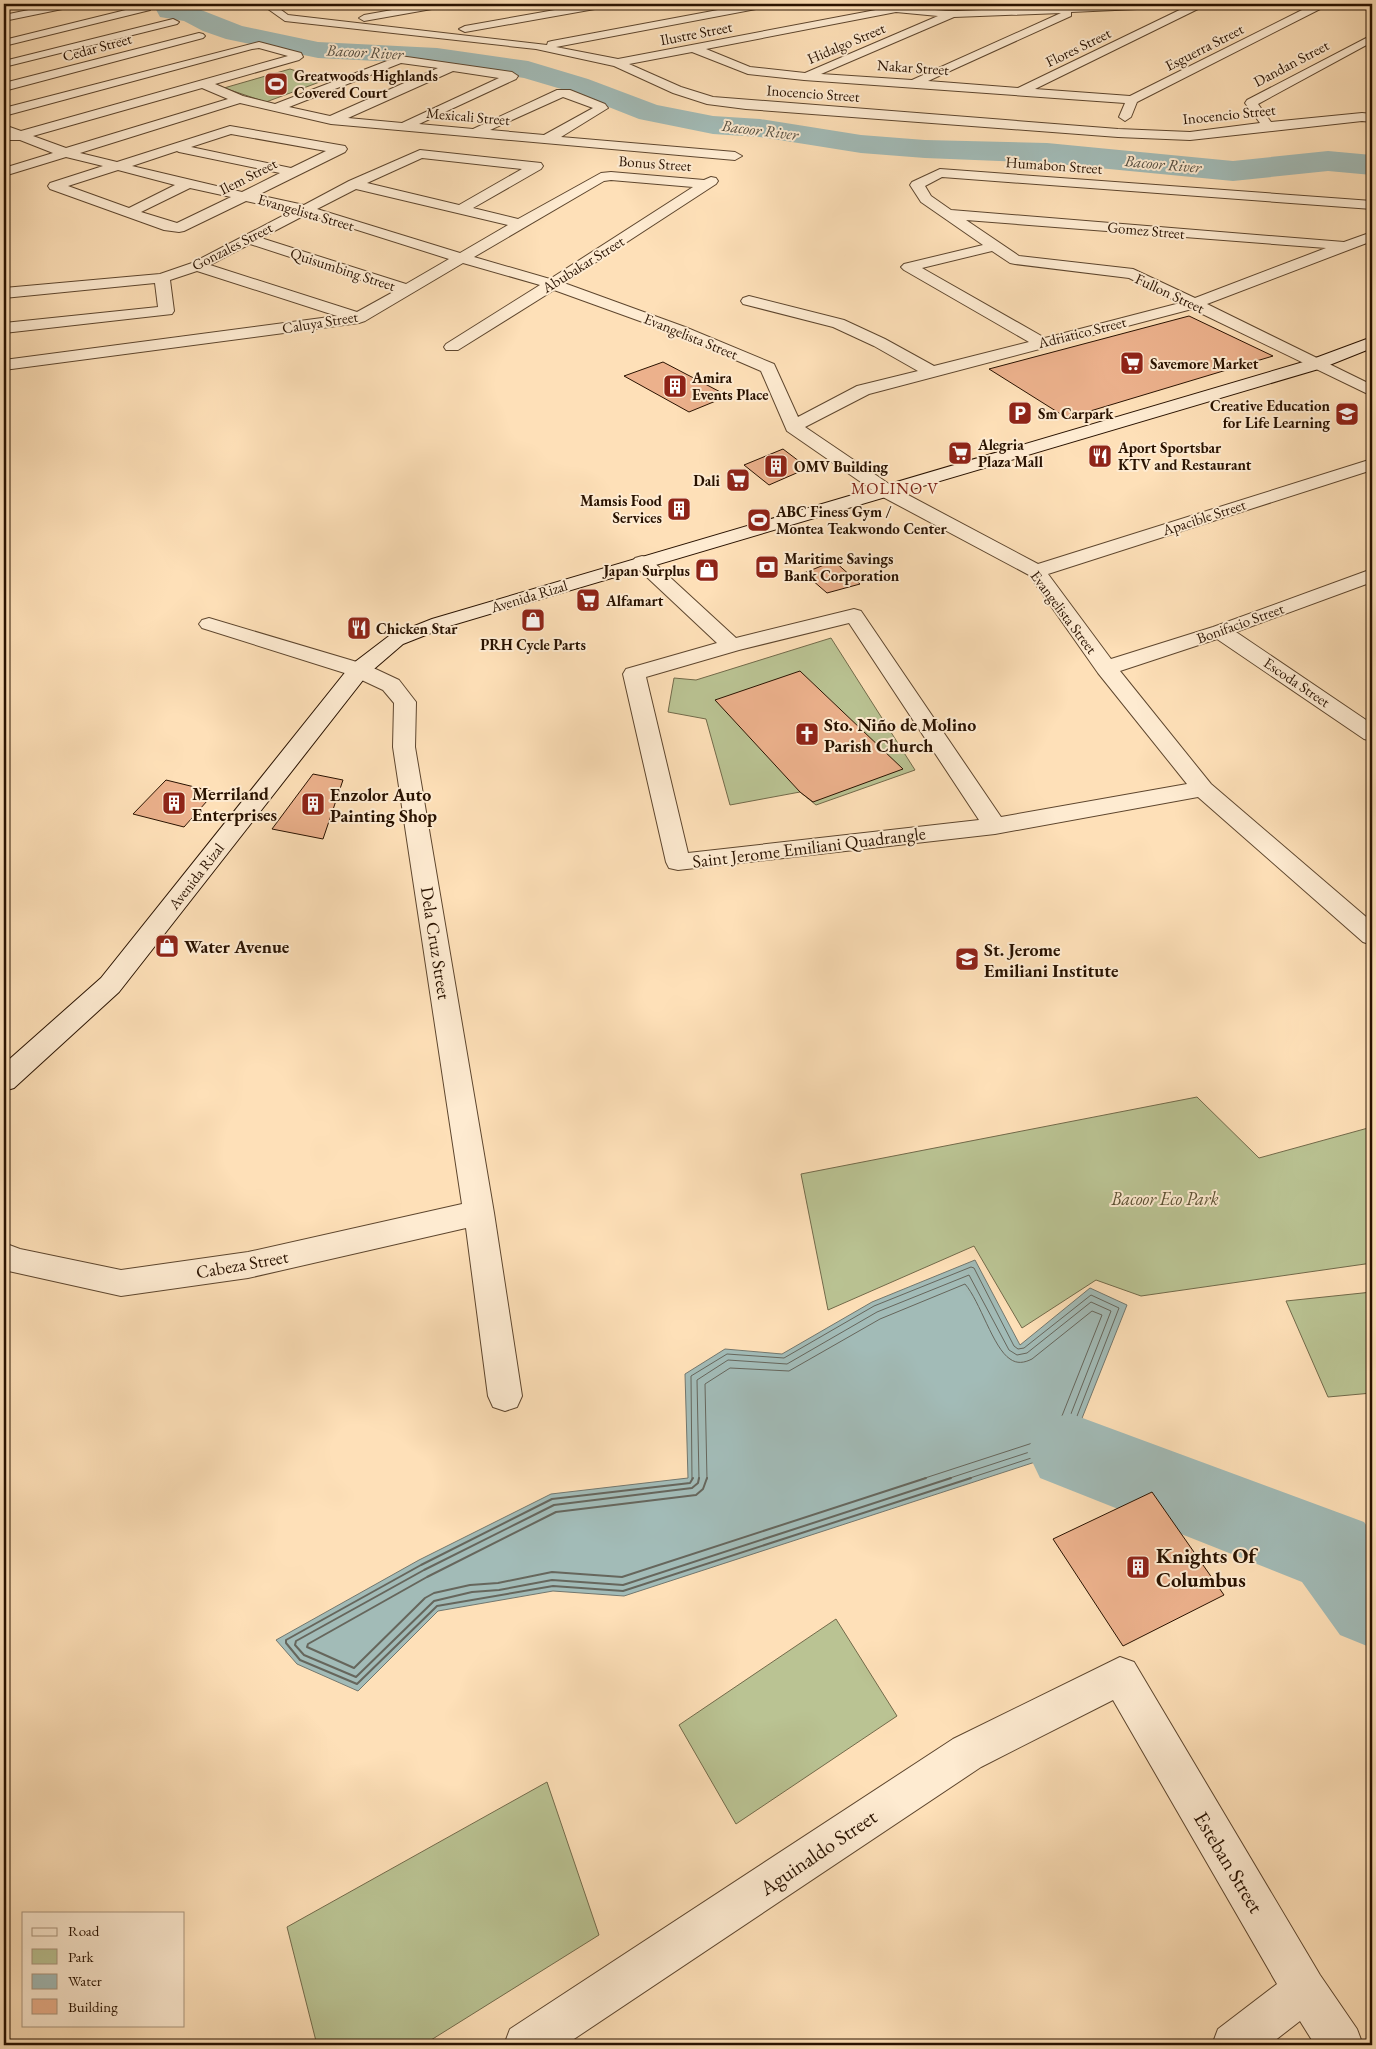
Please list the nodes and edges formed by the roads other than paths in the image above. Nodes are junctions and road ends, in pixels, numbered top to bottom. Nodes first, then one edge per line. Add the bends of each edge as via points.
1 (72, 4) edge
2 (270, 4) edge
3 (443, 4) edge
4 (606, 4) edge
5 (766, 4) edge
6 (874, 4) edge
7 (1181, 4) edge
8 (1200, 4) edge
9 (1322, 4) edge
10 (1368, 4) edge
11 (1372, 5) edge
12 (143, 6) edge
13 (1082, 8) junction
14 (897, 9) junction
15 (954, 14) junction
16 (4, 18) edge
17 (173, 22) junction
18 (327, 24) junction
19 (436, 34) junction
20 (198, 36) junction
21 (1372, 38) edge
22 (4, 42) edge
23 (210, 42) dead end
24 (536, 46) junction
25 (695, 49) junction
26 (618, 63) junction
27 (4, 64) edge
28 (453, 66) junction
29 (804, 76) junction
30 (913, 83) junction
31 (203, 84) junction
32 (4, 87) edge
33 (1022, 91) junction
34 (239, 99) junction
35 (1132, 100) junction
36 (274, 108) junction
37 (4, 112) edge
38 (1369, 115) edge
39 (330, 120) junction
40 (1268, 126) junction
41 (404, 127) junction
42 (4, 129) edge
43 (472, 133) junction
44 (1118, 133) junction
45 (21, 135) junction
46 (547, 139) junction
47 (4, 140) edge
48 (280, 140) junction
49 (176, 148) junction
50 (66, 152) junction
51 (735, 156) dead end
52 (239, 160) junction
53 (115, 166) junction
54 (4, 172) edge
55 (292, 172) junction
56 (601, 177) joint
57 (709, 182) joint
58 (188, 184) junction
59 (354, 184) junction
60 (917, 185) joint
61 (247, 196) junction
62 (1372, 206) edge
63 (304, 209) junction
64 (462, 209) junction
65 (129, 213) junction
66 (947, 214) junction
67 (520, 224) junction
68 (1372, 236) edge
69 (249, 239) junction
70 (995, 246) junction
71 (1345, 246) junction
72 (462, 258) junction
73 (197, 266) junction
74 (162, 278) junction
75 (552, 284) junction
76 (408, 290) junction
77 (4, 293) edge
78 (749, 301) dead end
79 (1194, 304) junction
80 (358, 318) junction
81 (4, 328) edge
82 (1372, 342) edge
83 (1042, 343) junction
84 (452, 347) dead end
85 (1316, 364) junction
86 (4, 365) edge
87 (932, 372) junction
88 (1372, 392) edge
89 (793, 428) junction
90 (1372, 464) edge
91 (888, 492) junction
92 (642, 562) junction
93 (1036, 571) junction
94 (1372, 575) edge
95 (209, 624) dead end
96 (1220, 631) junction
97 (732, 644) junction
98 (1106, 668) junction
99 (359, 670) junction
100 (1372, 706) edge
101 (1347, 716) junction
102 (1372, 734) edge
103 (1203, 789) junction
104 (995, 826) junction
105 (1372, 936) edge
106 (4, 1080) edge
107 (479, 1213) junction
108 (4, 1256) edge
109 (505, 1396) dead end
110 (1120, 1676) joint
111 (1305, 1990) junction
112 (526, 2045) edge
113 (1234, 2045) edge
114 (1341, 2045) edge

1 - 16 street
2 - 18 street, Inocencio Street via 285,18
3 - 18 street
4 - 19 street
5 - 24 street
6 - 14 street
7 - 13 street
8 - 33 street, Flores Street
9 - 35 street, Esguerra Street
10 - 11 street
12 - 17 street
12 - 22 street
13 - 15 street
13 - 30 street
14 - 15 street
14 - 25 street, Ilustre Street
15 - 29 street, Hidalgo Street
17 - 20 street
17 - 27 street
18 - 19 street, Inocencio Street
19 - 24 street, Inocencio Street
20 - 23 street
20 - 32 street, Cedar Street
21 - 40 street, Dandan Street via 1251,103
24 - 26 street, Inocencio Street
25 - 26 street, Ilustre Street
25 - 29 street, Nakar Street via 748,70
26 - 44 street, Inocencio Street via 677,90 711,101
28 - 36 street via 397,59
28 - 39 street
28 - 41 street via 512,76
29 - 30 street, Nakar Street
30 - 33 street, Nakar Street
31 - 34 street, Mexicali Street
31 - 37 street via 298,56 259,45 251,46
31 - 45 street
33 - 35 street, Nakar Street
34 - 36 street, Mexicali Street
34 - 50 street
35 - 44 street
36 - 39 street, Mexicali Street
38 - 40 street, Inocencio Street
39 - 41 street, Mexicali Street
40 - 44 street, Inocencio Street via 1190,136
41 - 43 street, Mexicali Street
42 - 45 street, Evangelista Street
43 - 46 street, Mexicali Street
43 - 46 street via 560,93 602,108
45 - 47 street
45 - 50 street, Evangelista Street
46 - 51 street, Mexicali Street
48 - 49 street via 232,130
48 - 52 street
48 - 55 street, Ilem Street via 340,149
49 - 52 street
49 - 53 street
50 - 53 street, Evangelista Street
50 - 54 street
52 - 55 street
53 - 58 street, Evangelista Street
53 - 65 street via 55,186
55 - 61 street, Ilem Street
56 - 57 street, Bonus Street
56 - 67 street, Caluya Street
57 - 75 street, Abubakar Street
58 - 61 street, Evangelista Street
58 - 65 street
59 - 63 street, Gonzales Street
59 - 64 street
59 - 64 street, Gonzales Street via 420,154 536,166
60 - 62 street, Humabon Street via 940,173
60 - 66 street, Fullon Street via 926,199
61 - 63 street, Evangelista Street
61 - 65 street, Ilem Street via 184,227 169,227
63 - 69 street, Gonzales Street
63 - 72 street, Evangelista Street
64 - 67 street
66 - 70 street, Fullon Street
66 - 71 street, Gomez Street
67 - 72 street, Caluya Street
68 - 71 street, Adriatico Street
69 - 73 street, Gonzales Street
69 - 76 street, Quisumbing Street
70 - 79 street, Fullon Street via 1015,260 1133,274
70 - 83 street via 909,267
71 - 79 street, Adriatico Street
72 - 75 street, Evangelista Street
72 - 76 street, Caluya Street
73 - 74 street, Gonzales Street
73 - 80 street
74 - 77 street, Gonzales Street
74 - 81 street via 166,311
75 - 84 street, Abubakar Street
75 - 89 street, Evangelista Street via 679,330 768,368
76 - 80 street, Caluya Street
78 - 87 street via 825,319 868,337
79 - 83 street, Adriatico Street
79 - 85 street, Fullon Street
80 - 86 street, Caluya Street
82 - 85 street, Avenida Rizal
83 - 87 street, Adriatico Street
85 - 88 street, Fullon Street
85 - 91 street, Avenida Rizal
87 - 89 street, Adriatico Street via 863,390
89 - 91 street, Evangelista Street
90 - 93 street, Apacible Street
91 - 92 street, Avenida Rizal
91 - 93 street, Evangelista Street
92 - 97 street
92 - 99 street, Avenida Rizal via 439,623 396,640
93 - 98 street, Evangelista Street
94 - 96 street, Bonifacio Street
95 - 99 street, Dela Cruz Street
96 - 98 street, Bonifacio Street
96 - 101 street, Escoda Street
97 - 104 street, Saint Jerome Emiliani Quadrangle via 854,615
97 - 104 street, Saint Jerome Emiliani Quadrangle via 634,674 678,862
98 - 103 street, Evangelista Street
99 - 106 street, Avenida Rizal via 110,985
99 - 107 street, Dela Cruz Street via 391,685 405,702 404,747
100 - 101 street
101 - 102 street, Escoda Street
103 - 104 street, Saint Jerome Emiliani Quadrangle
103 - 105 street, Evangelista Street
107 - 108 street, Cabeza Street via 248,1265 121,1283
107 - 109 street, Dela Cruz Street
110 - 111 street, Esteban Street
110 - 112 street, Aguinaldo Street via 967,1753
111 - 113 street
111 - 114 street, Esteban Street

